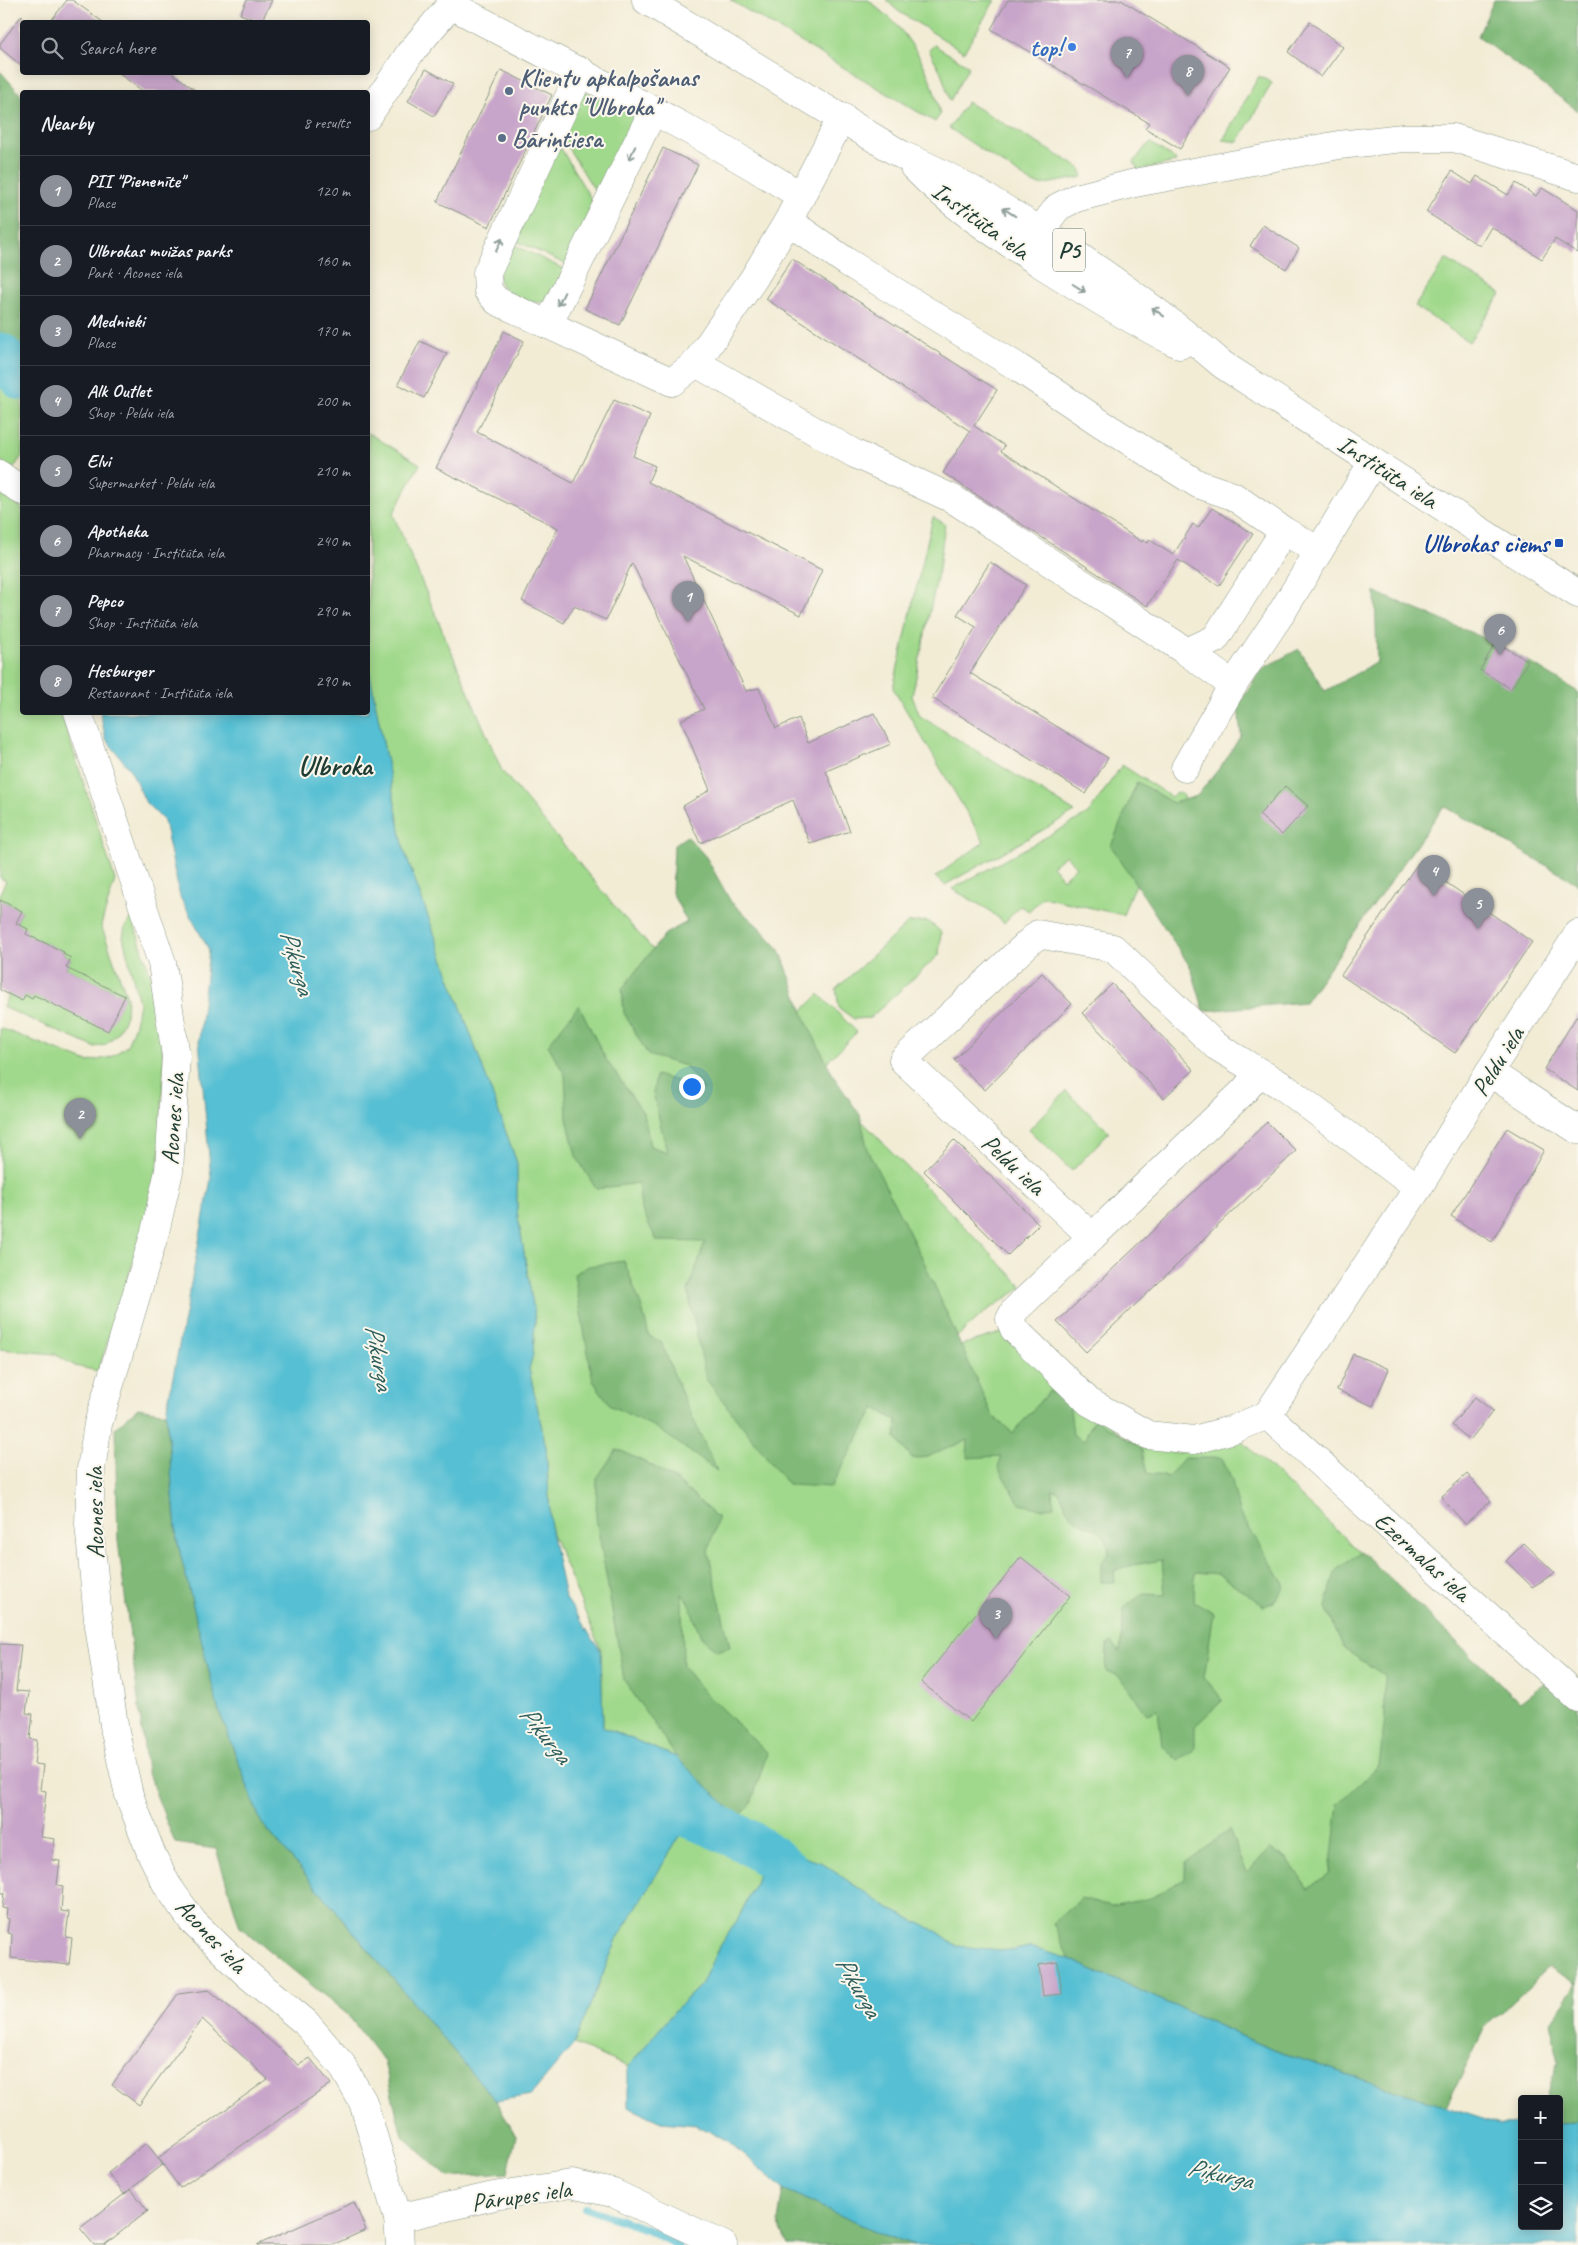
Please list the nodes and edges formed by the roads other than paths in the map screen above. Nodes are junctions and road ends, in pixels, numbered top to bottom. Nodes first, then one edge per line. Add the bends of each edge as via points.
1 (646, 0) edge
2 (453, 3) edge
3 (581, 71) junction
4 (654, 110) junction
5 (370, 113) edge
6 (842, 117) junction
7 (1578, 177) edge
8 (801, 196) junction
9 (788, 221) junction
10 (1031, 241) junction
11 (548, 326) junction
12 (696, 363) junction
13 (1373, 462) junction
14 (0, 475) edge
15 (20, 490) edge
16 (1284, 531) junction
17 (1319, 551) junction
18 (1578, 594) edge
19 (1187, 652) junction
20 (1234, 685) junction
21 (79, 715) edge
22 (1186, 768) dead end
23 (1578, 934) edge
24 (1259, 1072) junction
25 (1489, 1072) junction
26 (1578, 1130) edge
27 (1418, 1188) junction
28 (1092, 1237) junction
29 (1266, 1415) junction
30 (1578, 1698) edge
31 (398, 2218) junction
32 (400, 2245) edge
33 (723, 2245) edge

1 - 6 street, Institūta iela / P5
2 - 3 street
2 - 5 street via 410,53
3 - 4 street
11 -> 3 street via 497,301 488,291 487,273
4 - 8 street
4 -> 11 street
6 - 8 street
6 - 10 street, Institūta iela / P5 via 902,155 971,219
7 - 10 street via 1469,142 1444,138 1402,138 1339,145 1076,198 1058,206
8 - 9 street
9 - 12 street
9 - 16 street via 847,262 1198,484 1234,496
10 - 13 street, Institūta iela / P5 via 1127,318 1223,365
11 - 12 street via 672,382
12 - 19 street via 855,454 953,499
13 - 17 street
13 - 18 street, Institūta iela / P5
14 - 15 street
16 - 17 street
16 - 19 street via 1215,638
17 - 20 street
19 - 20 street
20 - 22 street
21 - 31 street, Acones iela via 162,962 176,1056 173,1131 166,1187 98,1424 91,1468 89,1524 98,1619 115,1732 129,1795 167,1885 193,1922 247,1974 295,2012 342,2065 363,2102
23 - 25 street, Peldu iela
24 - 27 street, Peldu iela via 1284,1086
24 - 28 street via 1245,1090
24 - 28 street, Peldu iela via 1216,1046 1113,948 1038,934 903,1060
25 - 26 street
25 - 27 street, Peldu iela
27 - 29 street, Peldu iela
28 - 29 street via 1015,1310 1010,1319 1014,1329 1038,1354 1088,1402 1148,1435 1194,1440 1234,1429
29 - 30 street, Ezermalas iela
31 - 32 street, Acones iela
31 - 33 street, Pārupes iela via 494,2196 571,2184 613,2194

